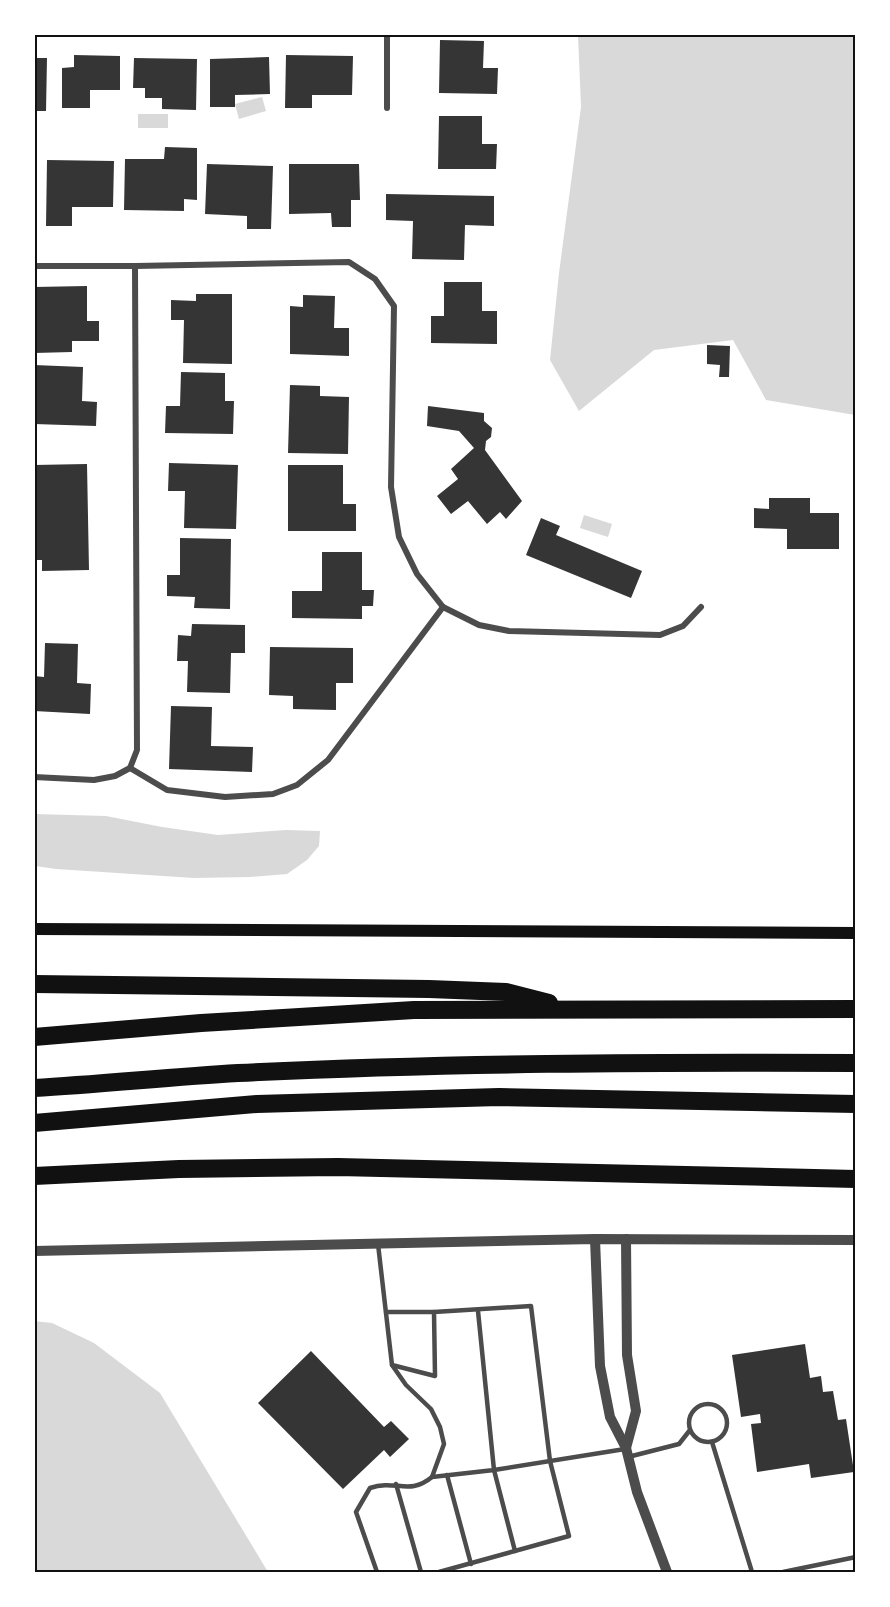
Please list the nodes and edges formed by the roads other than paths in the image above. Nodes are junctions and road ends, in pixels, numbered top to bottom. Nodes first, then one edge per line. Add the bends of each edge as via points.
1 (387, 34) edge
2 (387, 108) dead end
3 (34, 266) edge
4 (135, 266) junction
5 (443, 607) junction
6 (701, 608) dead end
7 (130, 768) junction
8 (34, 777) edge
9 (34, 928) edge
10 (855, 933) edge
11 (34, 984) edge
12 (855, 1009) edge
13 (574, 1010) junction
14 (34, 1037) edge
15 (855, 1064) edge
16 (34, 1088) edge
17 (855, 1104) edge
18 (34, 1123) edge
19 (179, 1169) junction
20 (34, 1176) edge
21 (855, 1179) edge
22 (34, 1188) edge
23 (595, 1239) junction
24 (626, 1239) junction
25 (855, 1240) edge
26 (378, 1244) junction
27 (34, 1251) edge
28 (478, 1311) junction
29 (386, 1312) junction
30 (434, 1312) junction
31 (392, 1365) junction
32 (690, 1430) junction
33 (712, 1442) junction
34 (627, 1453) junction
35 (550, 1461) junction
36 (494, 1470) junction
37 (447, 1475) junction
38 (432, 1477) junction
39 (396, 1484) junction
40 (515, 1551) junction
41 (855, 1557) edge
42 (471, 1564) junction
43 (377, 1572) edge
44 (421, 1572) edge
45 (439, 1572) edge
46 (668, 1572) edge
47 (752, 1572) edge
48 (783, 1572) edge

1 - 2 street
3 - 4 street
4 - 5 street via 349,262 375,279 394,306 391,487 399,537 417,574
4 - 7 street via 137,750
5 - 6 street via 480,625 509,630 660,635 683,626
5 - 7 street via 328,760 297,785 273,794 225,797 167,790
7 - 8 street via 94,780
9 - 10 main road
11 - 13 highway via 506,992
12 - 13 highway
13 - 14 highway via 414,1011
15 - 16 highway via 592,1063 381,1068 236,1073
17 - 18 highway via 499,1097 257,1104
19 - 20 highway
19 - 21 highway via 338,1167
19 - 22 highway
23 - 24 street
23 - 26 street
23 - 34 street via 600,1366 610,1417
24 - 25 street
24 - 34 street via 627,1355 636,1412
26 - 27 street
26 - 29 lane
28 - 30 lane
28 - 35 lane via 531,1306
28 - 36 lane
29 - 30 lane
29 - 31 lane
30 - 31 lane via 435,1376
31 - 38 lane via 431,1409 440,1426 444,1444
32 - 33 lane via 698,1440
32 - 33 lane via 692,1412 702,1405 714,1405 724,1413 727,1425 722,1437
32 - 34 lane via 679,1444
33 - 47 lane
34 - 35 lane
34 - 46 street via 637,1492
35 - 36 lane
35 - 40 lane via 569,1536
36 - 37 lane
36 - 40 lane
37 - 38 lane
37 - 42 lane
38 - 39 lane via 411,1487
39 - 43 lane via 370,1488 356,1512
39 - 44 lane
40 - 42 lane
41 - 48 lane
42 - 45 lane

